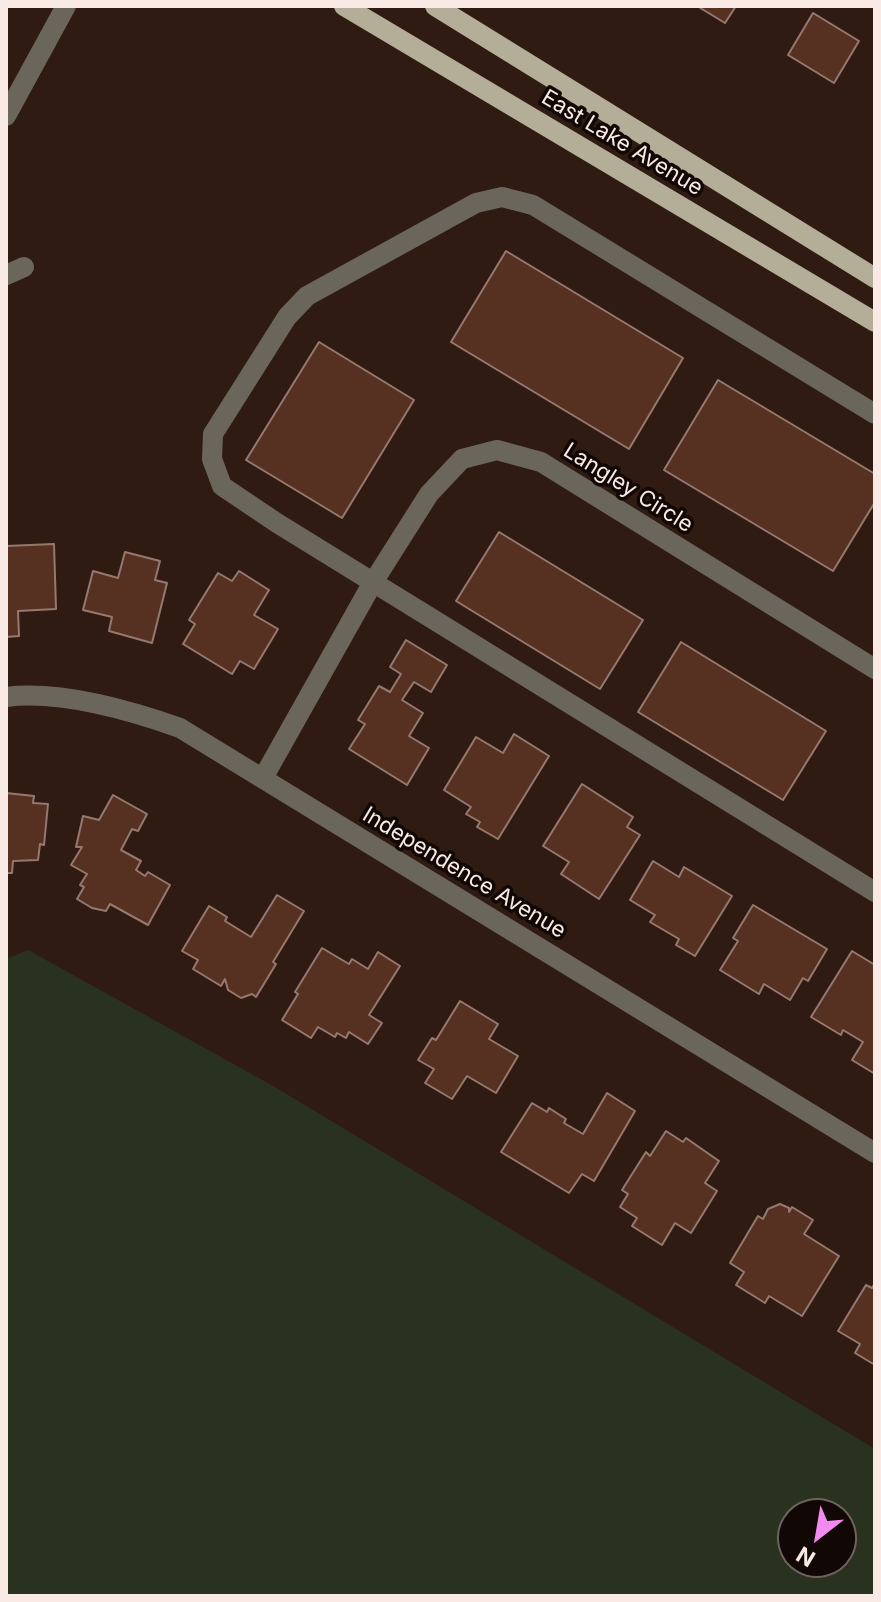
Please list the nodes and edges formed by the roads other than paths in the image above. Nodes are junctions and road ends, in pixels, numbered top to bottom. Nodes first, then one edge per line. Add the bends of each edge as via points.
1 (66, 6) edge
2 (344, 6) edge
3 (435, 6) edge
4 (6, 116) edge
5 (875, 278) edge
6 (875, 322) edge
7 (875, 414) edge
8 (372, 584) junction
9 (875, 669) edge
10 (6, 697) edge
11 (263, 778) junction
12 (875, 892) edge
13 (875, 1153) edge

1 - 4 street
2 - 6 main road, East Lake Avenue
3 - 5 main road, East Lake Avenue
7 - 8 street via 533,205 502,197 476,203 307,296 287,317 213,434 212,459 222,486
8 - 9 street, Langley Circle via 429,494 462,459 497,450 541,462
8 - 11 street, Langley Circle
8 - 12 street
10 - 11 street, Independence Avenue via 27,694 125,709 180,728
11 - 13 street, Independence Avenue

